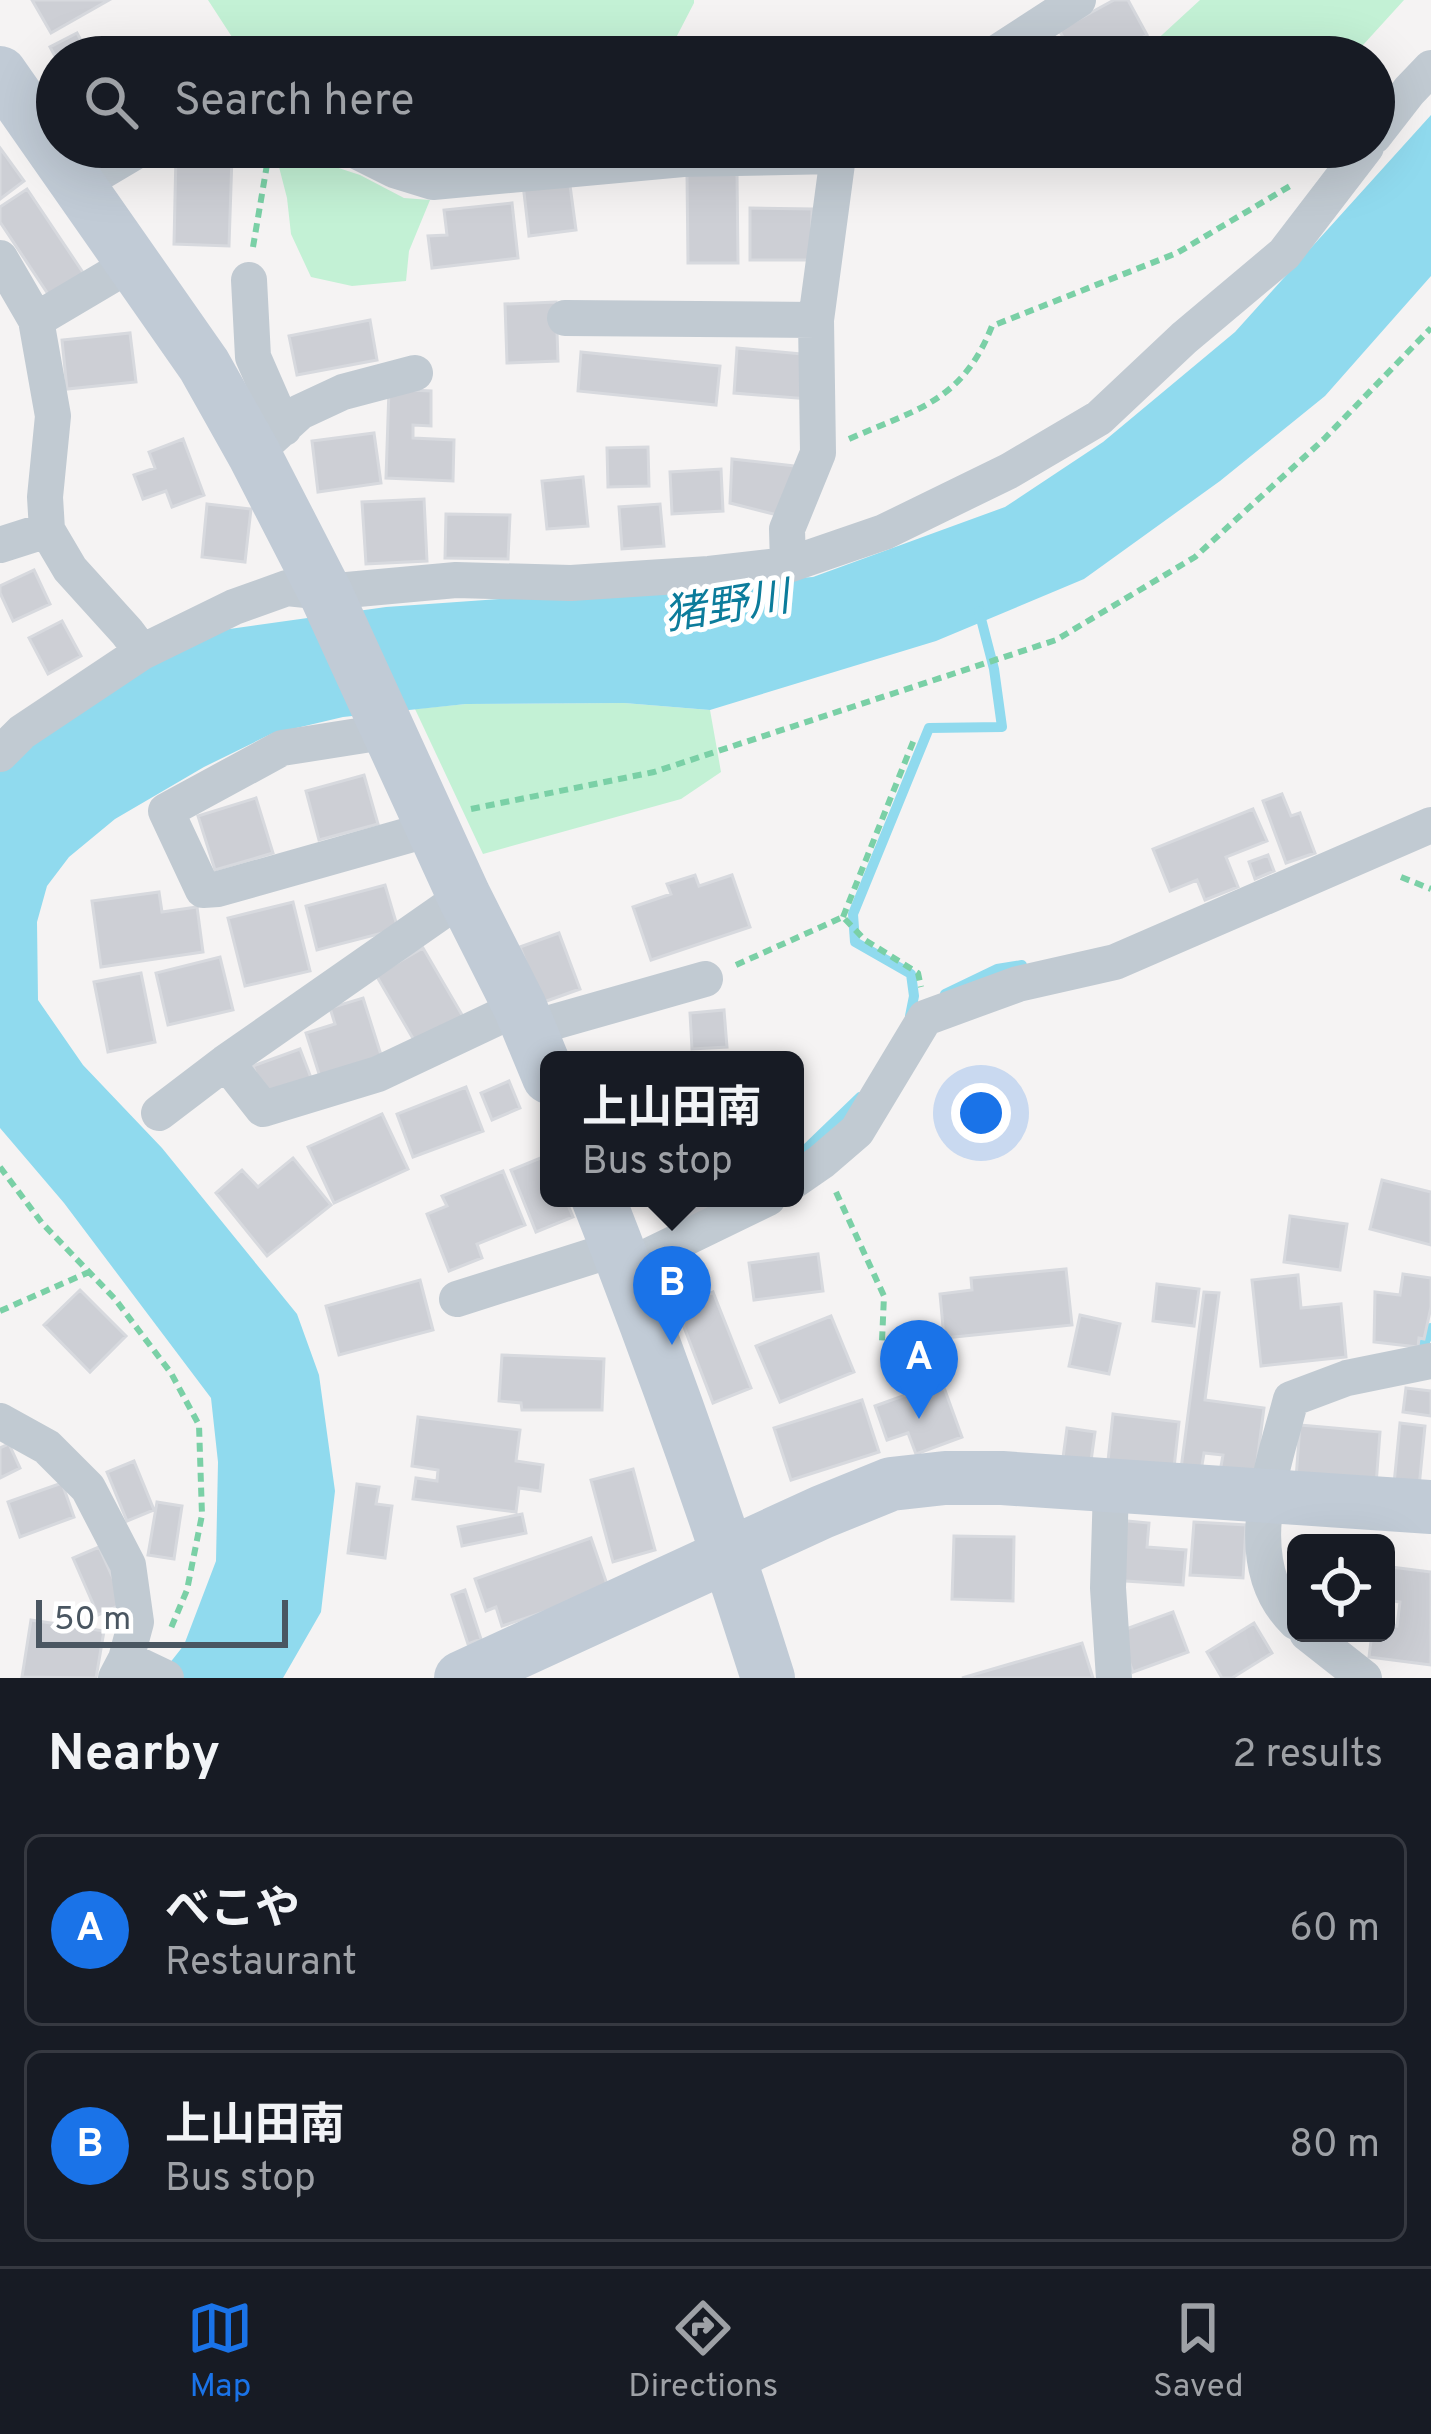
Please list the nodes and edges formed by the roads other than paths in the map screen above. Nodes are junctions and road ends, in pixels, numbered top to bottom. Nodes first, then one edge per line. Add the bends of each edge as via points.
1 (1078, 0) edge
2 (1022, 36) edge
3 (1431, 68) edge
4 (0, 73) edge
5 (1395, 108) edge
6 (36, 124) edge
7 (68, 168) edge
8 (107, 168) edge
9 (390, 168) edge
10 (585, 168) edge
11 (841, 168) edge
12 (1350, 168) edge
13 (79, 184) junction
14 (0, 258) edge
15 (134, 262) junction
16 (249, 280) road end
17 (565, 318) dead end
18 (36, 320) junction
19 (816, 320) junction
20 (415, 373) dead end
21 (269, 441) junction
22 (47, 530) junction
23 (0, 545) edge
24 (788, 565) junction
25 (325, 592) junction
26 (142, 652) junction
27 (388, 727) junction
28 (0, 754) edge
29 (432, 822) junction
30 (1431, 825) edge
31 (464, 896) junction
32 (705, 979) road end
33 (533, 1038) edge
34 (226, 1062) junction
35 (159, 1113) dead end
36 (808, 1171) edge
37 (602, 1207) edge
38 (746, 1207) edge
39 (622, 1258) junction
40 (457, 1299) dead end
41 (1431, 1361) edge
42 (0, 1421) edge
43 (1111, 1487) junction
44 (1266, 1496) junction
45 (1431, 1507) edge
46 (729, 1555) junction
47 (1287, 1614) edge
48 (1318, 1642) edge
49 (140, 1671) edge
50 (461, 1678) edge
51 (768, 1678) edge
52 (1114, 1678) edge
53 (1364, 1678) edge

1 - 2 street
3 - 5 street
4 - 6 street
7 - 13 street
8 - 13 street
9 - 10 street via 433,182
11 - 19 street
12 - 24 street via 1284,254 1099,418 884,532
13 - 15 street
14 - 18 street
15 - 18 street
15 - 21 street
16 - 21 street
17 - 19 street
18 - 22 street via 53,416
19 - 24 street via 818,453 787,529
20 - 21 street via 300,412
21 - 25 street
22 - 23 street
22 - 26 street
24 - 25 street
25 - 26 street via 287,588
25 - 27 street
26 - 28 street
27 - 29 street
27 - 29 street via 282,748 166,811 202,890
29 - 31 street
30 - 36 street via 1115,962 1018,984 926,1018 857,1131
31 - 33 street
31 - 34 street
32 - 33 street
33 - 34 street via 263,1109
34 - 35 street
37 - 39 street
38 - 39 street
39 - 40 street
39 - 46 street
41 - 44 street via 1347,1378 1291,1400
42 - 49 street via 47,1447 88,1488 128,1565
43 - 44 street
43 - 46 street via 1002,1478 891,1484
43 - 52 street
44 - 45 street
44 - 47 street via 1268,1574
46 - 50 street
46 - 51 street
48 - 53 street

